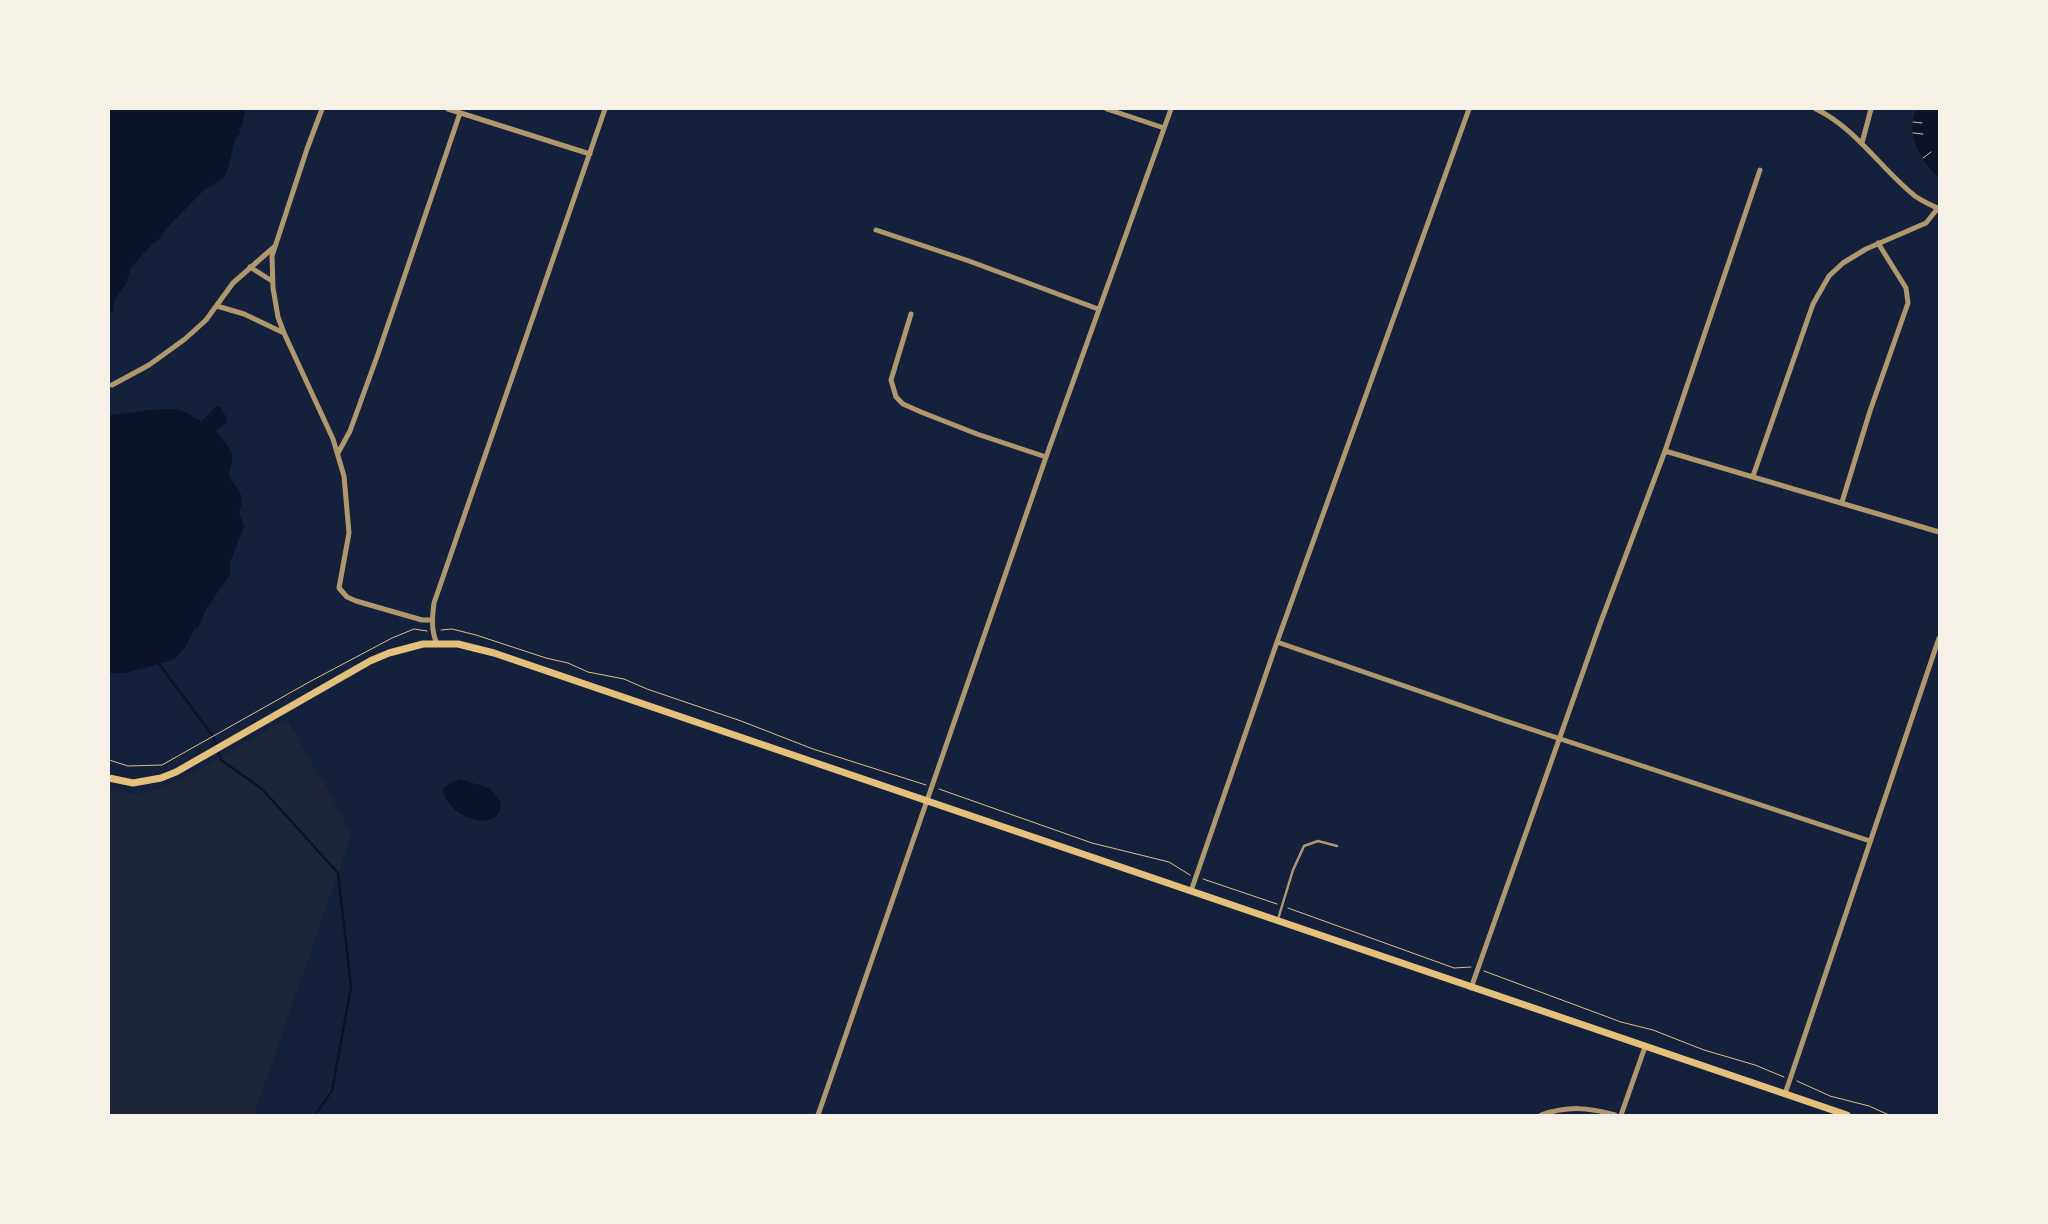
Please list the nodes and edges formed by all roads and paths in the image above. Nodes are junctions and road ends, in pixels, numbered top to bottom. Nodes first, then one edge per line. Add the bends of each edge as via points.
1 (322, 109) edge
2 (448, 109) edge
3 (605, 109) edge
4 (1107, 109) edge
5 (1171, 109) edge
6 (1469, 109) edge
7 (1816, 109) edge
8 (1871, 109) edge
9 (460, 113) junction
10 (1913, 122) dead end
11 (1922, 123) dead end
12 (1164, 128) junction
13 (1913, 133) dead end
14 (1923, 134) dead end
15 (1862, 143) junction
16 (1931, 152) dead end
17 (590, 154) junction
18 (1923, 158) dead end
19 (1760, 170) dead end
20 (1939, 208) edge
21 (876, 230) dead end
22 (1878, 243) junction
23 (275, 247) junction
24 (250, 266) junction
25 (272, 281) junction
26 (217, 306) junction
27 (1098, 309) junction
28 (911, 314) dead end
29 (284, 333) junction
30 (112, 385) dead end
31 (1665, 451) junction
32 (338, 453) junction
33 (1046, 457) junction
34 (1752, 476) junction
35 (1842, 502) junction
36 (1939, 532) edge
37 (432, 620) junction
38 (433, 631) junction
39 (1939, 638) edge
40 (1276, 642) junction
41 (437, 644) junction
42 (1560, 738) junction
43 (109, 760) edge
44 (109, 778) edge
45 (931, 787) junction
46 (926, 800) junction
47 (1870, 841) junction
48 (1337, 846) dead end
49 (1196, 877) junction
50 (1191, 891) junction
51 (1282, 906) junction
52 (1277, 920) junction
53 (1478, 968) junction
54 (1471, 988) junction
55 (1646, 1047) junction
56 (1790, 1078) junction
57 (1785, 1094) junction
58 (818, 1115) edge
59 (1541, 1115) edge
60 (1614, 1115) edge
61 (1621, 1115) edge
62 (1846, 1115) edge
63 (1889, 1115) edge

1 - 23 street
2 - 9 street
3 - 17 street
4 - 12 street
5 - 12 street
6 - 40 street
7 - 15 street via 1845,126
8 - 15 street
9 - 17 street
9 - 32 street via 378,354 350,431
10 - 11 path
12 - 27 street
13 - 14 path
15 - 20 street via 1917,197
16 - 18 path
17 - 37 street via 434,603
19 - 31 street
20 - 22 street via 1926,223
21 - 27 street
22 - 34 street via 1843,263 1829,276 1813,304
22 - 35 street via 1906,288 1908,303
23 - 24 street
23 - 25 street
24 - 25 street
24 - 26 street
25 - 29 street
26 - 29 street via 244,314
26 - 30 street via 186,339
27 - 33 street
28 - 33 street via 891,380 896,397 921,412
29 - 32 street
31 - 34 street
31 - 42 street
32 - 37 street via 344,476 349,533 339,588 347,597 422,620
33 - 45 street
34 - 35 street
35 - 36 street
37 - 38 street
38 - 41 street
38 - 43 path via 414,629 392,638 162,764 128,766
38 - 45 path via 452,628 588,672 624,679 813,749
39 - 47 street
40 - 42 street
40 - 49 street
41 - 44 main road via 423,644 370,661 176,772 133,783
41 - 46 main road via 458,644 501,656
42 - 47 street
42 - 53 street
45 - 46 street
45 - 49 path via 1092,843 1169,862
46 - 50 main road
46 - 58 street
47 - 56 street
48 - 51 lane via 1318,841 1304,846
49 - 50 street
49 - 51 path
50 - 52 main road
51 - 52 lane
51 - 53 path via 1454,968
52 - 54 main road
53 - 54 street
53 - 56 path via 1621,1022 1654,1030
54 - 55 main road
55 - 57 main road
55 - 61 street
56 - 57 street
56 - 63 path via 1830,1096
57 - 62 main road
59 - 60 street via 1572,1108 1588,1108

